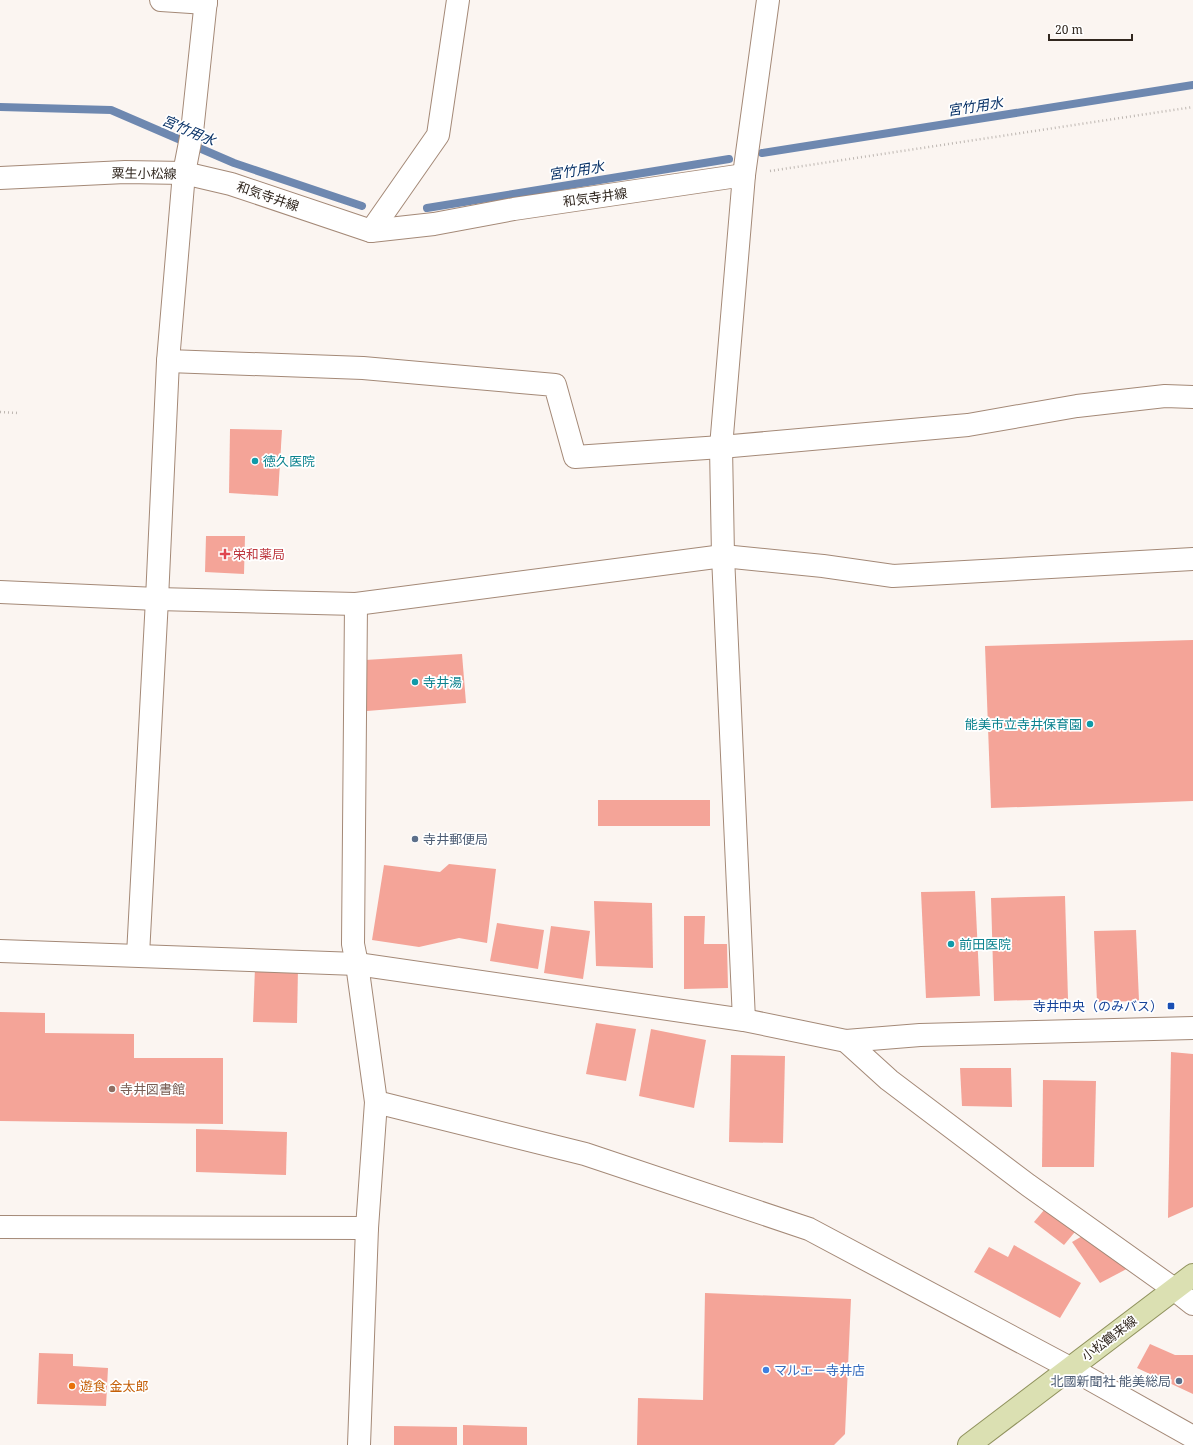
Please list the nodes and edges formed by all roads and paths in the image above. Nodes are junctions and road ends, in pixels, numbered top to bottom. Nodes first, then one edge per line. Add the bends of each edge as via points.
1 (161, 0) edge
2 (458, 0) edge
3 (768, 0) edge
4 (206, 2) edge
5 (1193, 107) edge
6 (186, 165) junction
7 (744, 175) junction
8 (0, 178) edge
9 (371, 231) junction
10 (168, 361) junction
11 (1193, 397) edge
12 (0, 412) edge
13 (19, 414) dead end
14 (721, 447) junction
15 (723, 556) junction
16 (1193, 559) edge
17 (0, 592) edge
18 (157, 599) junction
19 (356, 604) junction
20 (0, 951) edge
21 (138, 955) junction
22 (357, 964) junction
23 (744, 1020) junction
24 (1193, 1028) edge
25 (846, 1041) junction
26 (376, 1102) junction
27 (0, 1227) edge
28 (367, 1228) junction
29 (1193, 1275) edge
30 (1174, 1289) junction
31 (1193, 1304) edge
32 (1070, 1368) junction
33 (1193, 1437) edge
34 (360, 1445) edge
35 (969, 1445) edge

1 - 4 street
2 - 9 street via 438,135
3 - 7 street
4 - 6 street, 粟生小松線
5 - 7 path
6 - 8 street, 粟生小松線 via 125,172
6 - 9 street, 和気寺井線 via 231,184
6 - 10 street
7 - 9 street, 和気寺井線 via 514,209 434,224
7 - 14 street
10 - 14 street via 363,368 555,385 575,457
10 - 18 street
11 - 14 street via 1165,396 1077,406 968,425
12 - 13 path
14 - 15 street
15 - 16 street via 893,576
15 - 19 street
15 - 23 street
17 - 18 street
18 - 19 street
18 - 21 street
19 - 22 street via 353,944
20 - 21 street
21 - 22 street
22 - 23 street
22 - 26 street
23 - 25 street
24 - 25 street via 920,1035
25 - 30 street via 895,1084 1028,1185
26 - 28 street
26 - 32 street via 585,1154 809,1229
27 - 28 street
28 - 34 street
29 - 30 main road, 小松鶴来線
30 - 31 street
30 - 32 main road, 小松鶴来線
32 - 33 street
32 - 35 main road, 小松鶴来線

